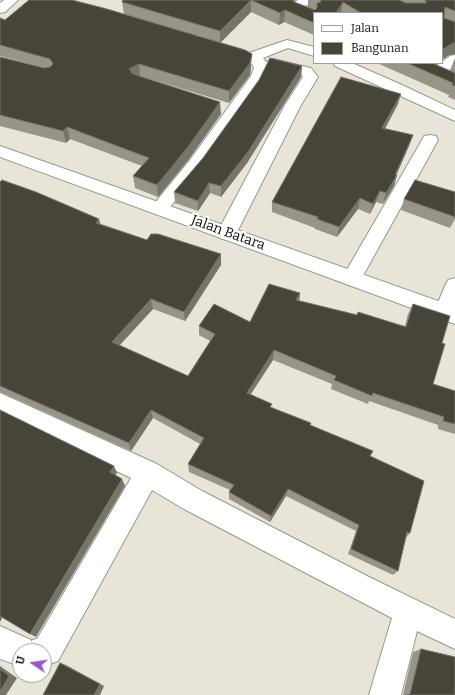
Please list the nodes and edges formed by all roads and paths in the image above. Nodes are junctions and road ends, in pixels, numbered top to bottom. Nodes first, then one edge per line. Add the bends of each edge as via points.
1 (12, 0) edge
2 (307, 0) edge
3 (0, 9) edge
4 (313, 16) edge
5 (209, 46) edge
6 (313, 52) edge
7 (253, 59) junction
8 (455, 59) edge
9 (342, 64) edge
10 (423, 66) edge
11 (455, 116) edge
12 (430, 140) dead end
13 (0, 151) edge
14 (160, 208) junction
15 (227, 233) junction
16 (352, 278) junction
17 (455, 286) edge
18 (450, 314) edge
19 (0, 403) edge
20 (148, 473) junction
21 (408, 611) junction
22 (455, 634) edge
23 (0, 641) edge
24 (51, 643) edge
25 (12, 648) edge
26 (385, 695) edge

1 - 3 street
2 - 4 street via 297,6 298,9
5 - 7 street
6 - 7 street via 287,44
7 - 14 street via 260,63 258,76 225,109 196,164
7 - 15 street via 306,71 311,77 293,105
8 - 10 street via 444,75
9 - 11 street
12 - 16 street
13 - 14 street, Jalan Batara
14 - 15 street, Jalan Batara
15 - 16 street, Jalan Batara
16 - 18 street, Jalan Batara
17 - 18 street
19 - 20 street
20 - 21 street via 193,500
20 - 24 street
21 - 22 street
21 - 26 street
23 - 25 street

